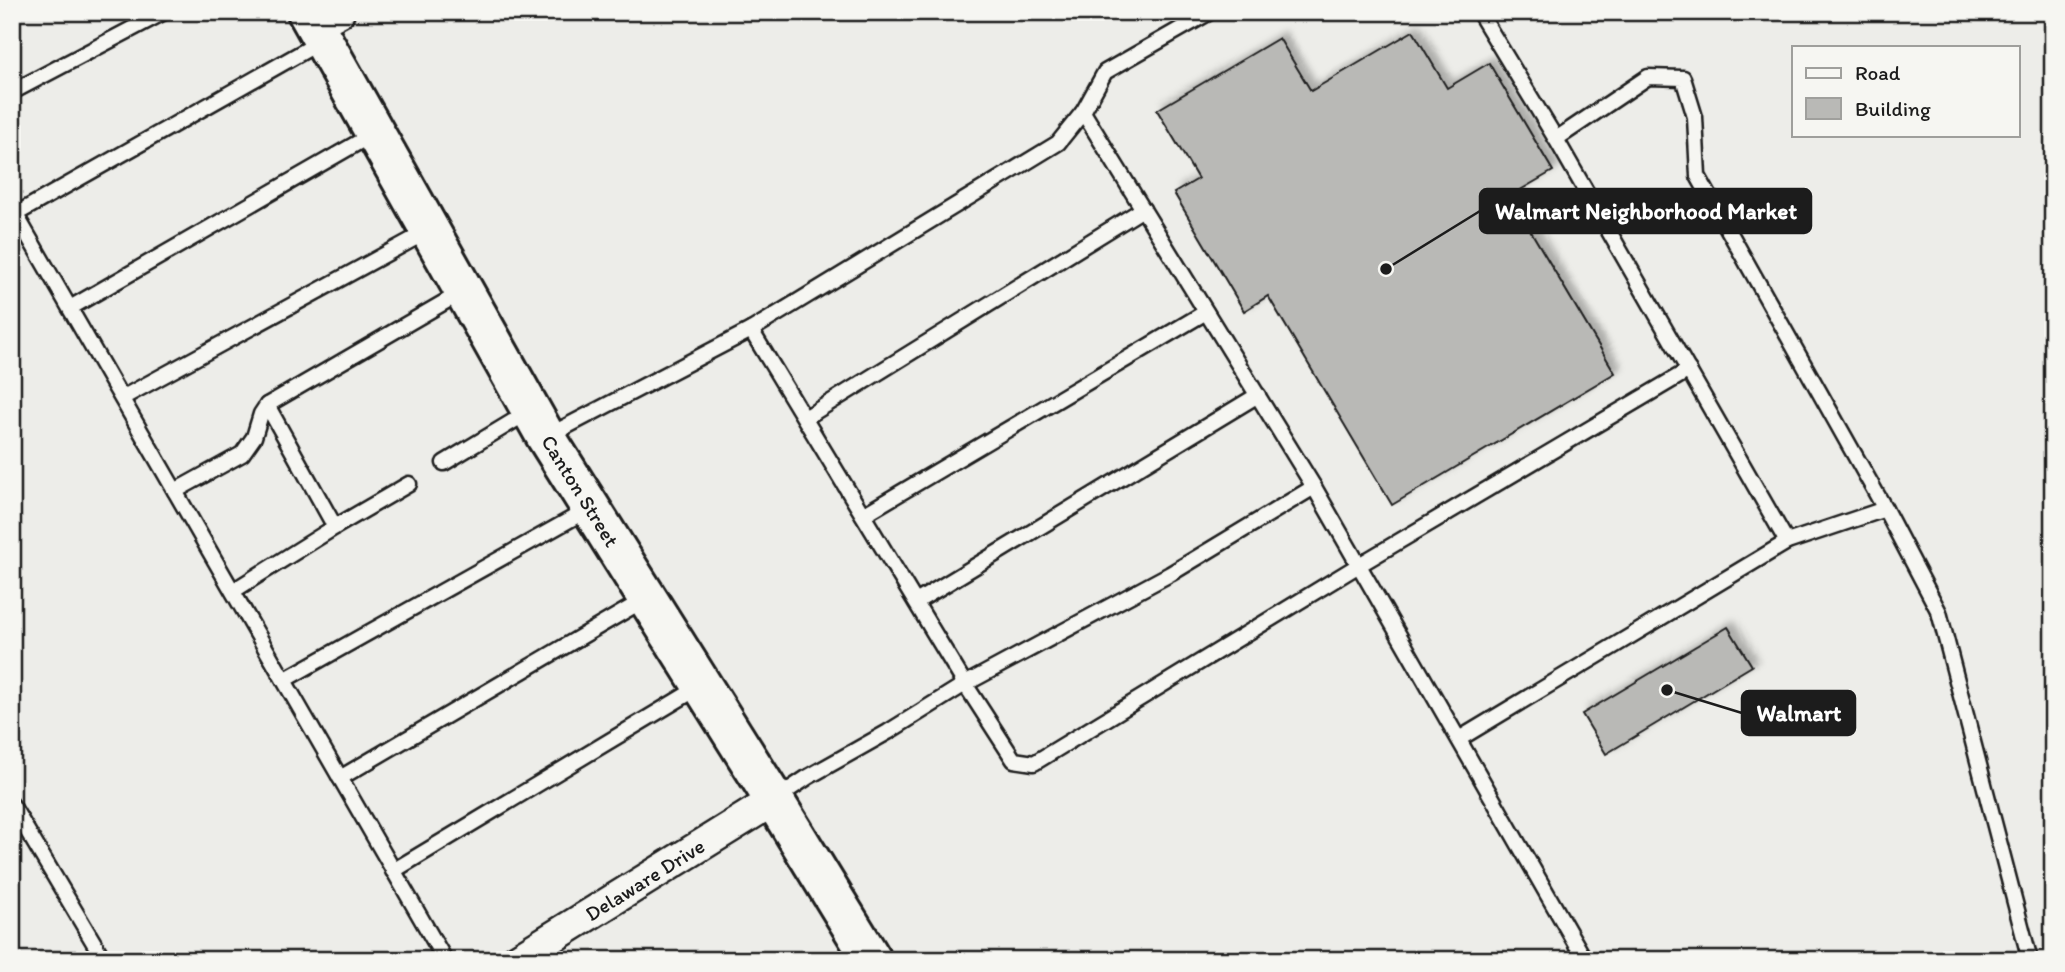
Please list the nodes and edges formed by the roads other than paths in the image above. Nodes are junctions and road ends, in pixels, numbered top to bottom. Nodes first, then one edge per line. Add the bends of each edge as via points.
1 (164, 12) edge
2 (1210, 12) edge
3 (1479, 12) edge
4 (320, 23) edge
5 (12, 92) edge
6 (1083, 112) junction
7 (375, 134) junction
8 (1556, 139) junction
9 (1143, 209) junction
10 (14, 211) edge
11 (429, 230) junction
12 (464, 292) junction
13 (70, 308) junction
14 (1206, 312) junction
15 (751, 330) junction
16 (1689, 370) junction
17 (1258, 395) junction
18 (122, 398) junction
19 (267, 405) junction
20 (805, 418) junction
21 (538, 424) junction
22 (444, 463) dead end
23 (409, 484) dead end
24 (1314, 487) junction
25 (175, 491) junction
26 (590, 508) junction
27 (1885, 509) junction
28 (863, 515) junction
29 (335, 527) junction
30 (1787, 542) junction
31 (1359, 565) junction
32 (233, 591) junction
33 (647, 598) junction
34 (916, 602) junction
35 (284, 680) junction
36 (965, 684) junction
37 (702, 685) junction
38 (1459, 739) junction
39 (340, 778) junction
40 (774, 800) junction
41 (12, 805) edge
42 (393, 871) junction
43 (104, 960) edge
44 (445, 960) edge
45 (516, 960) edge
46 (872, 960) edge
47 (1585, 960) edge
48 (2030, 960) edge

1 - 5 lane
2 - 6 lane via 1105,72
3 - 8 lane
4 - 7 main road, Canton Street
4 - 10 lane
6 - 9 lane
6 - 15 lane via 1058,143
7 - 11 main road, Canton Street
7 - 13 lane
8 - 16 lane
8 - 27 lane via 1648,77 1683,78 1695,117 1698,176
9 - 14 lane
9 - 20 lane
10 - 13 lane
11 - 12 main road, Canton Street
11 - 18 lane
12 - 19 lane
12 - 21 main road, Canton Street
13 - 18 lane
14 - 17 lane
14 - 28 lane
15 - 20 lane
15 - 21 lane
16 - 30 lane
16 - 31 lane
17 - 24 lane
17 - 34 lane
18 - 25 lane
19 - 25 lane via 242,453
19 - 29 lane
20 - 28 lane
21 - 22 lane
21 - 26 main road, Canton Street
23 - 29 lane
24 - 31 lane
24 - 36 lane via 1170,574
25 - 32 lane
26 - 33 main road, Canton Street
26 - 35 lane
27 - 30 lane
27 - 48 lane via 1939,611
28 - 34 lane
29 - 32 lane
30 - 38 lane
31 - 36 lane via 1034,762 1014,760
31 - 38 lane
32 - 35 lane
33 - 37 main road, Canton Street
33 - 39 lane
34 - 36 lane
35 - 39 lane
36 - 40 lane
37 - 40 main road, Canton Street
37 - 42 lane
38 - 47 lane
39 - 42 lane
40 - 45 street, Delaware Drive
40 - 46 main road, Canton Street
41 - 43 lane
42 - 44 lane

